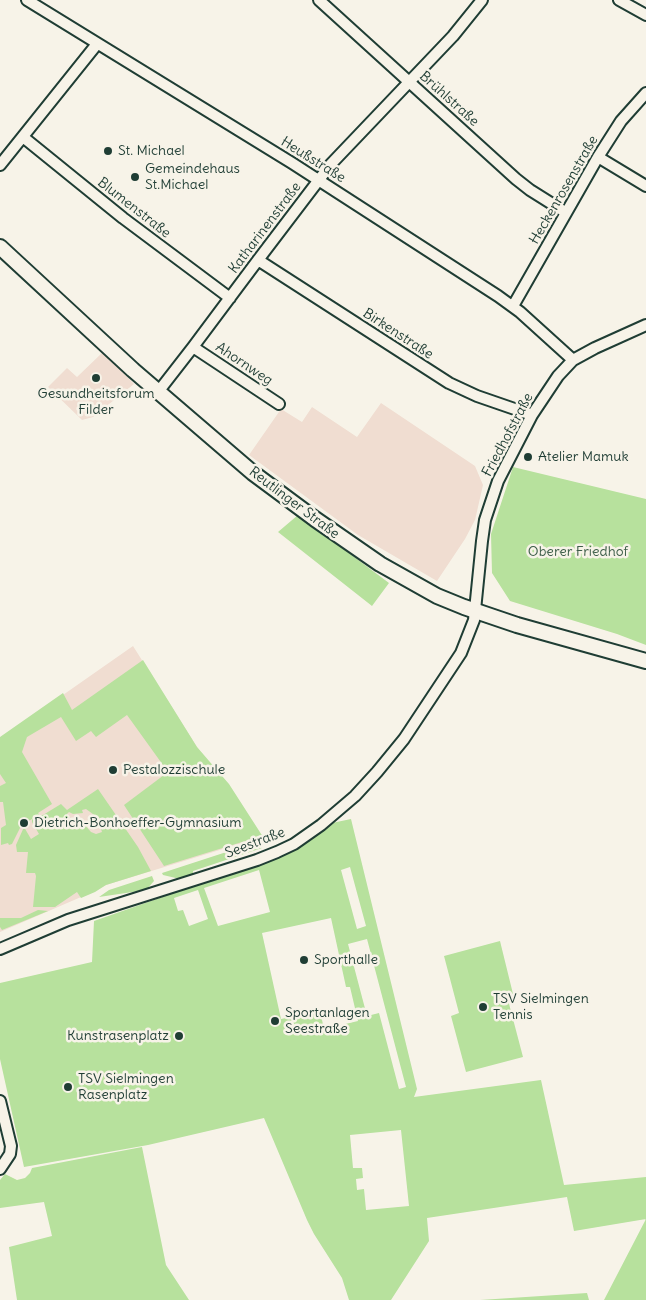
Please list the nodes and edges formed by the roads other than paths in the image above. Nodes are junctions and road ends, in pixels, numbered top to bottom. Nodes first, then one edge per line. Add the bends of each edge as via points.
1 (27, 0) edge
2 (319, 0) edge
3 (482, 0) edge
4 (619, 0) edge
5 (646, 15) edge
6 (97, 44) junction
7 (409, 82) junction
8 (646, 93) edge
9 (23, 137) junction
10 (598, 157) junction
11 (0, 164) edge
12 (318, 180) junction
13 (646, 186) edge
14 (565, 212) junction
15 (0, 247) edge
16 (258, 260) junction
17 (230, 298) junction
18 (513, 306) junction
19 (646, 325) edge
20 (194, 347) junction
21 (573, 360) junction
22 (158, 392) junction
23 (279, 404) dead end
24 (532, 415) junction
25 (475, 612) junction
26 (646, 661) edge
27 (0, 949) edge
28 (0, 1102) edge
29 (0, 1169) edge

1 - 6 street, Heußstraße
2 - 7 street, Brühlstraße
3 - 7 street, Katharinenstraße
4 - 5 street
6 - 9 street
6 - 12 street, Heußstraße
7 - 12 street, Katharinenstraße
7 - 14 street, Brühlstraße via 516,179
8 - 10 street, Heckenrosenstraße
9 - 11 street
9 - 17 street, Blumenstraße via 123,218
10 - 13 street
10 - 14 street, Heckenrosenstraße
12 - 16 street, Katharinenstraße
12 - 18 street, Heußstraße
14 - 18 street, Heckenrosenstraße
15 - 22 street, Reutlinger Straße
16 - 17 street, Katharinenstraße
16 - 24 street, Birkenstraße via 449,382 477,396
17 - 20 street, Katharinenstraße
18 - 21 street, Heußstraße
19 - 21 street, Friedhofstraße
20 - 22 street, Katharinenstraße
20 - 23 street, Ahornweg
21 - 24 street, Friedhofstraße
22 - 25 street, Reutlinger Straße via 253,473 346,542 411,582
24 - 25 street, Friedhofstraße via 498,481 485,520
25 - 26 street, Reutlinger Straße
25 - 27 street, Seestraße via 461,653 404,739 367,784 321,826 294,844 258,860 68,920
28 - 29 street via 11,1146 10,1154

